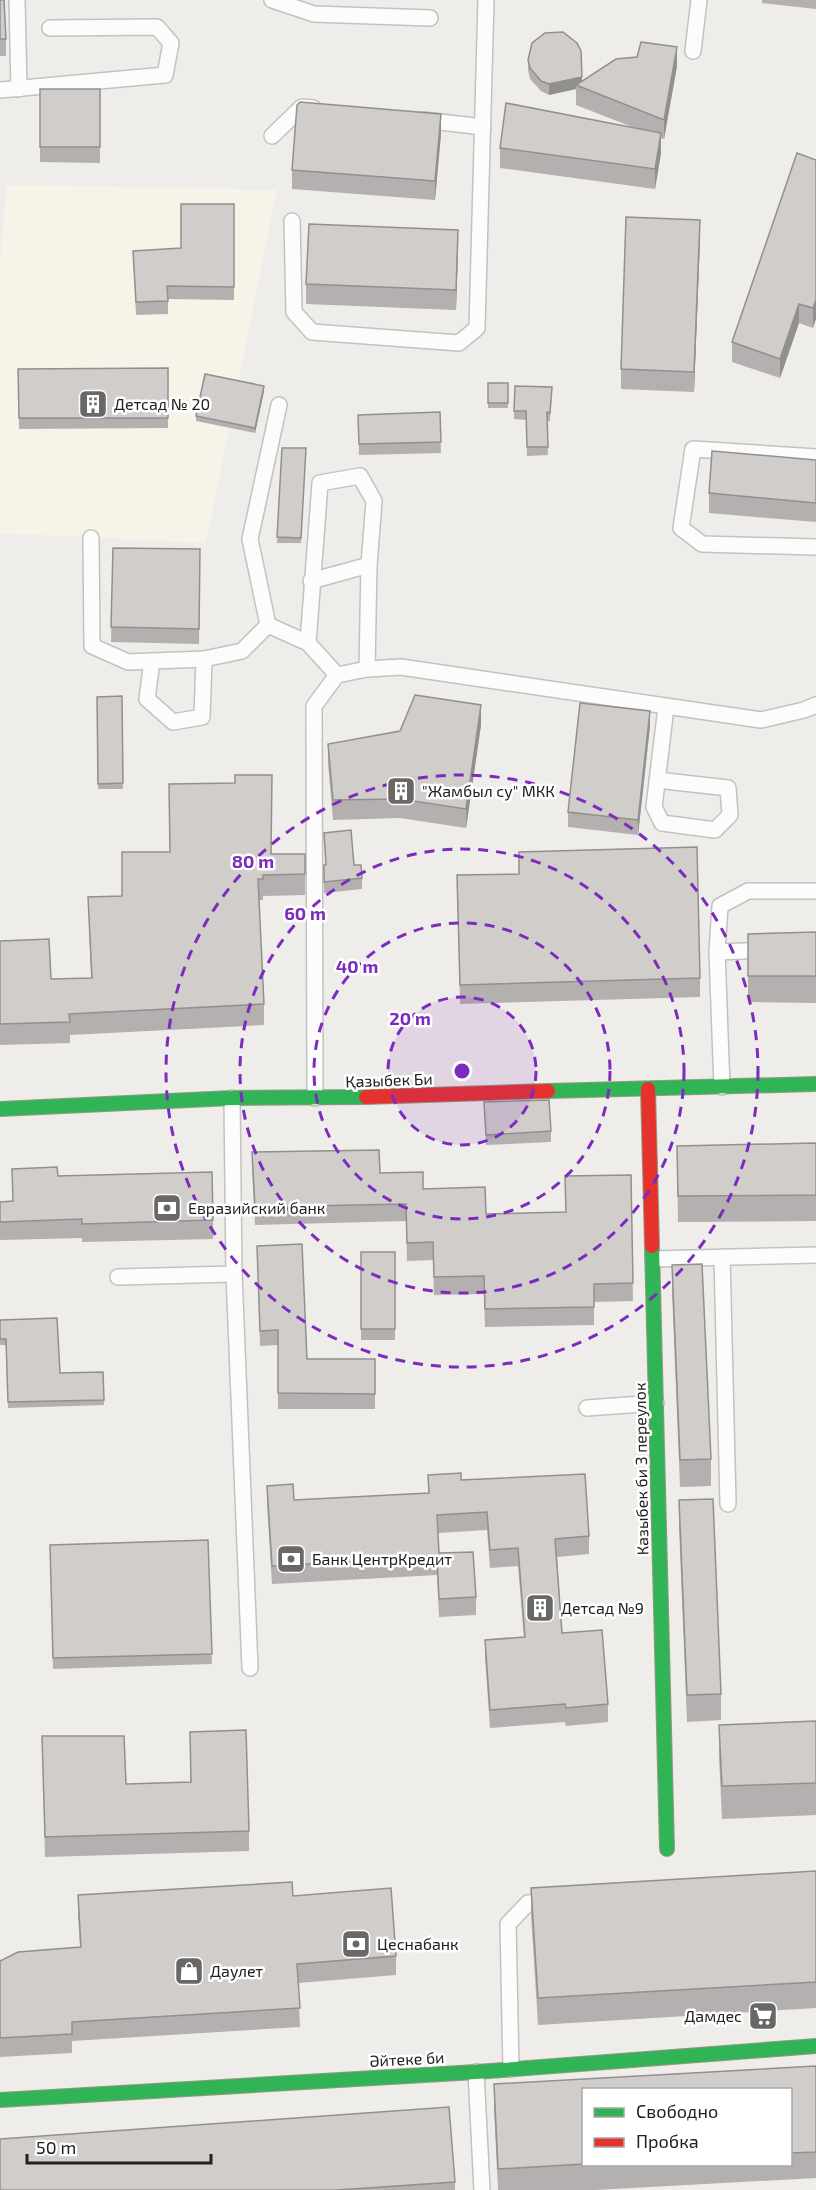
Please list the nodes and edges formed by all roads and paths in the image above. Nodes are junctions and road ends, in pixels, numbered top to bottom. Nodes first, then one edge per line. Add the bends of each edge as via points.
1 (17, 0) edge
2 (272, 0) edge
3 (486, 0) edge
4 (699, 0) edge
5 (430, 18) dead end
6 (50, 28) dead end
7 (693, 51) dead end
8 (19, 88) junction
9 (0, 90) edge
10 (325, 110) edge
11 (404, 118) edge
12 (483, 127) junction
13 (272, 136) dead end
14 (292, 221) dead end
15 (279, 405) dead end
16 (816, 457) edge
17 (91, 538) dead end
18 (816, 547) edge
19 (369, 565) junction
20 (311, 581) junction
21 (268, 625) junction
22 (308, 643) junction
23 (204, 659) junction
24 (152, 661) junction
25 (367, 669) junction
26 (336, 675) junction
27 (816, 705) edge
28 (666, 707) junction
29 (657, 780) junction
30 (816, 891) edge
31 (783, 950) edge
32 (717, 952) junction
33 (816, 1084) edge
34 (722, 1086) junction
35 (648, 1089) junction
36 (232, 1098) junction
37 (315, 1098) junction
38 (0, 1109) edge
39 (816, 1255) edge
40 (722, 1257) junction
41 (653, 1259) junction
42 (234, 1274) junction
43 (118, 1277) dead end
44 (656, 1403) junction
45 (587, 1408) dead end
46 (728, 1504) dead end
47 (250, 1668) dead end
48 (667, 1849) dead end
49 (563, 1900) edge
50 (816, 2046) edge
51 (511, 2069) junction
52 (476, 2072) junction
53 (0, 2100) edge
54 (482, 2190) edge

1 - 8 lane
2 - 5 lane via 314,14
3 - 12 lane
4 - 7 lane
6 - 8 lane via 157,27 171,43 165,75
8 - 9 lane
10 - 13 lane via 302,107
11 - 12 lane
12 - 14 lane via 477,328 459,343 312,332 294,312
15 - 21 lane via 250,539
16 - 18 lane via 693,449 681,528 702,544
17 - 24 lane via 92,646 128,662
19 - 20 lane
19 - 20 lane via 374,501 360,476 320,483
19 - 25 lane
20 - 22 lane
21 - 22 lane
21 - 23 lane via 242,651
22 - 26 lane
23 - 24 lane
23 - 24 lane via 202,717 173,722 147,699
25 - 26 lane
25 - 28 lane via 401,667
26 - 37 lane via 314,706
27 - 28 lane via 760,720
28 - 29 lane
29 - 29 lane via 654,807 662,823 715,830 730,815 728,788
30 - 32 lane via 748,891 720,906
31 - 32 lane
32 - 34 lane
33 - 34 street, Қазыбек Би
34 - 35 street, Қазыбек Би
35 - 37 street, Қазыбек Би
35 - 41 street, Казыбек би 3 переулок
36 - 37 street, Қазыбек Би
36 - 38 street, Қазыбек Би
36 - 42 lane
39 - 40 lane
40 - 41 lane
40 - 46 lane
41 - 44 street, Казыбек би 3 переулок
42 - 43 lane
42 - 47 lane
44 - 45 lane
44 - 48 street, Казыбек би 3 переулок
49 - 51 lane via 528,1903 508,1924
50 - 51 street, Әйтеке би
51 - 52 street, Әйтеке би
52 - 53 street, Әйтеке би
52 - 54 lane

